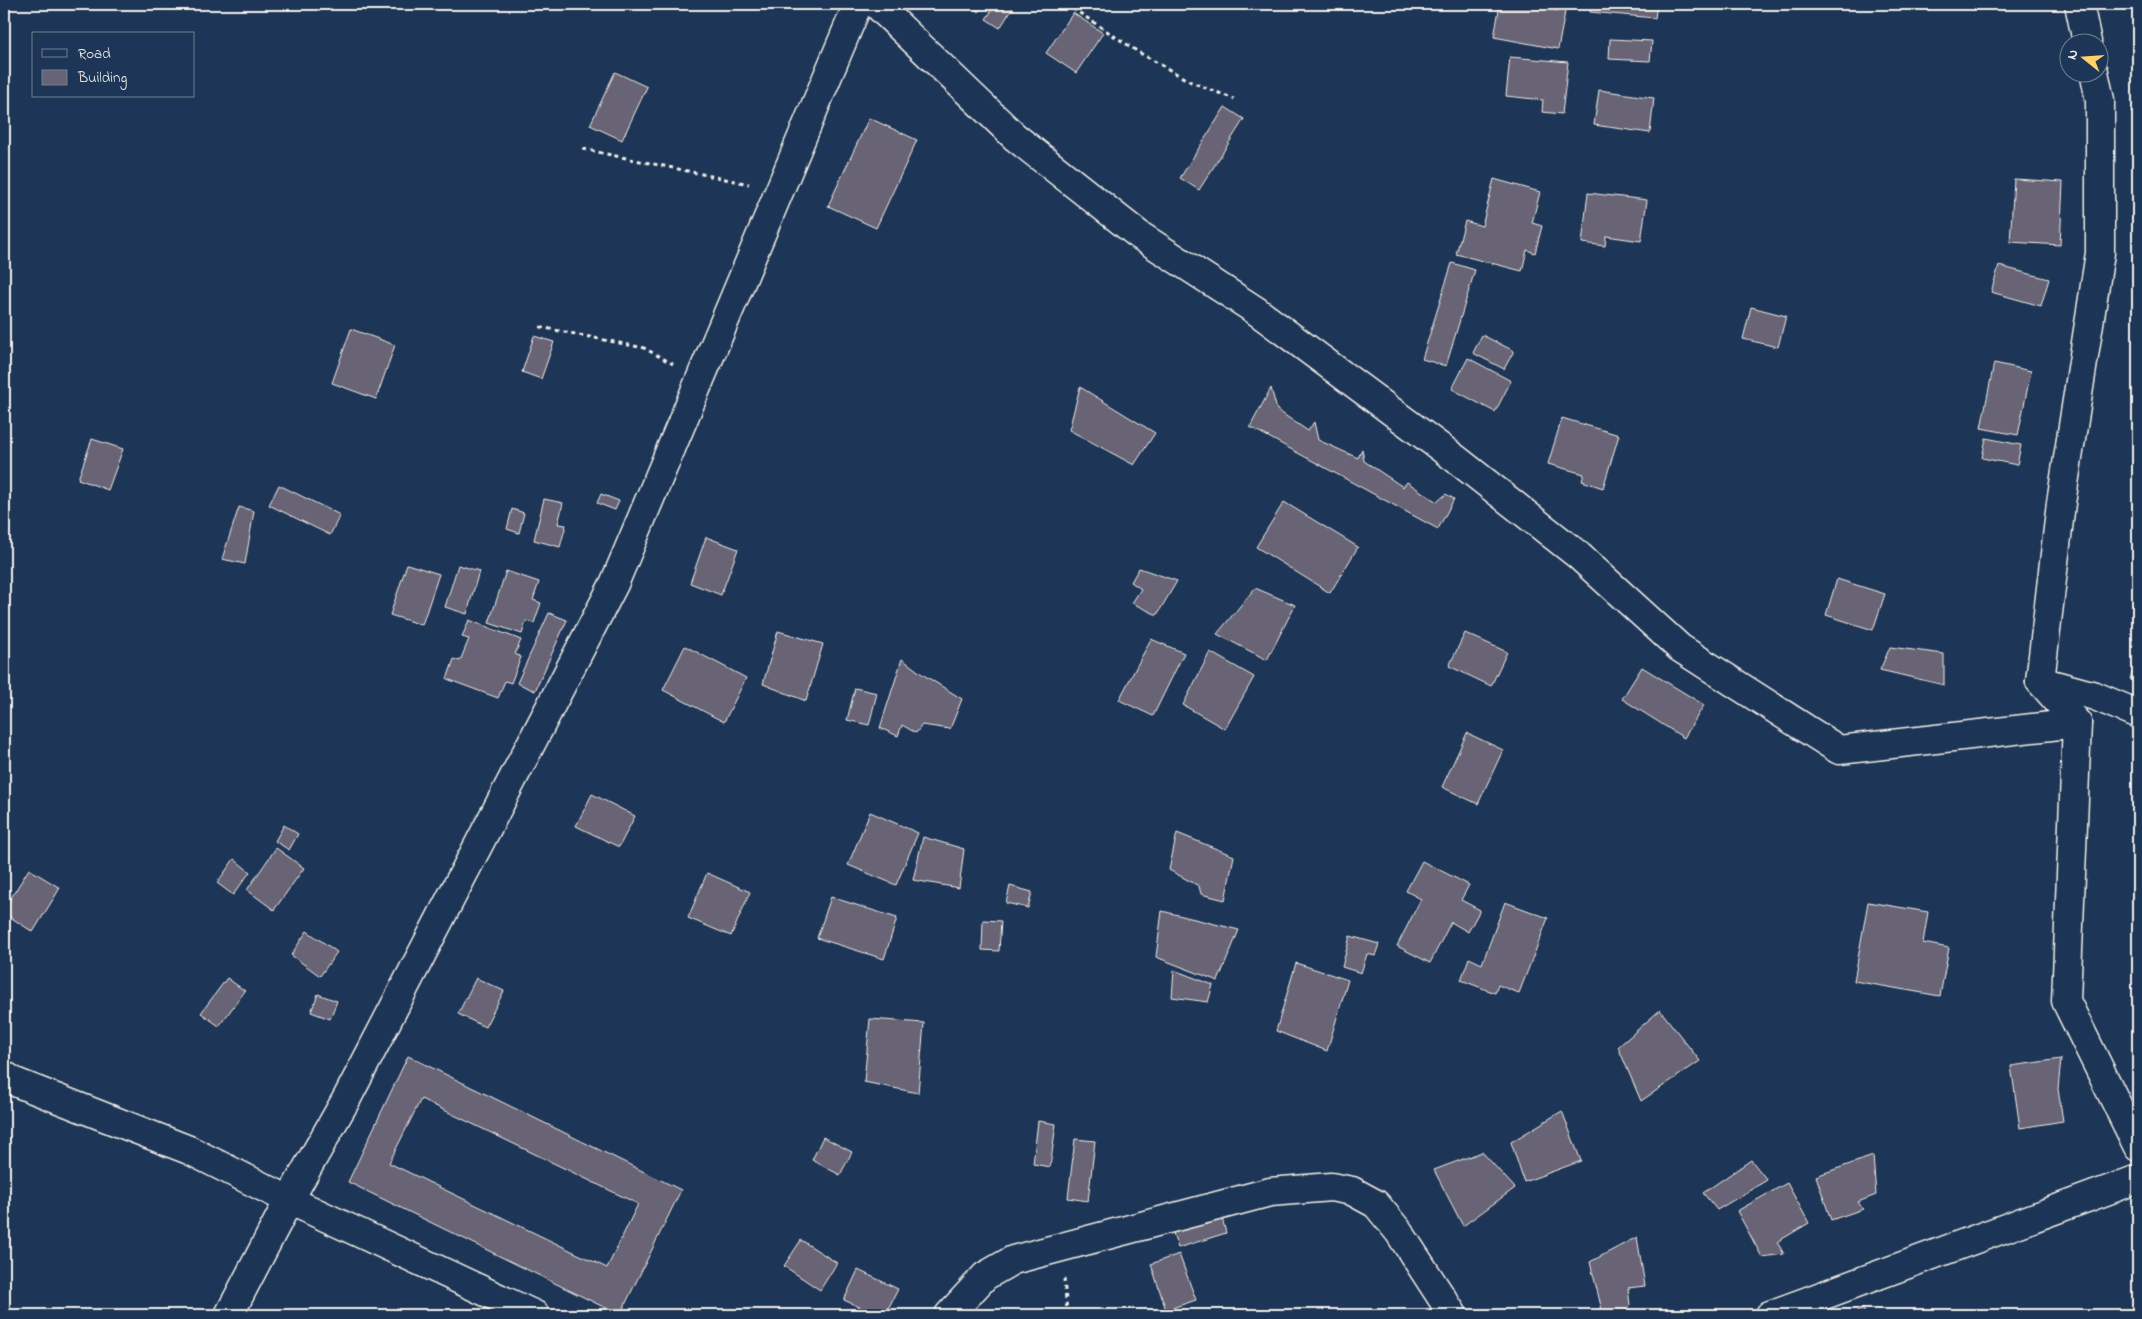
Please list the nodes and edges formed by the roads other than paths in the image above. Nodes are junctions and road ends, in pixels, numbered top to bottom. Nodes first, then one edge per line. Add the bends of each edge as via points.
1 (858, 4) edge
2 (876, 4) edge
3 (2079, 4) edge
4 (2085, 32) edge
5 (2096, 82) edge
6 (2040, 681) junction
7 (2138, 714) edge
8 (2077, 723) junction
9 (4, 1075) edge
10 (2138, 1147) edge
11 (2138, 1178) edge
12 (289, 1200) junction
13 (229, 1315) edge
14 (535, 1315) edge
15 (949, 1315) edge
16 (1453, 1315) edge
17 (1770, 1315) edge

1 - 12 street via 614,584 351,1089
2 - 8 street via 1015,137 1132,229 1255,310 1456,458 1578,555 1680,648 1839,750
3 - 4 street
5 - 6 street via 2100,100 2100,253 2061,503
6 - 7 street via 2095,696
6 - 8 street
8 - 10 street via 2066,1001
9 - 12 street via 189,1150
11 - 17 street
12 - 13 street
12 - 14 street
15 - 16 street via 985,1276 1013,1260 1270,1192 1331,1187 1352,1191 1376,1204 1399,1232

